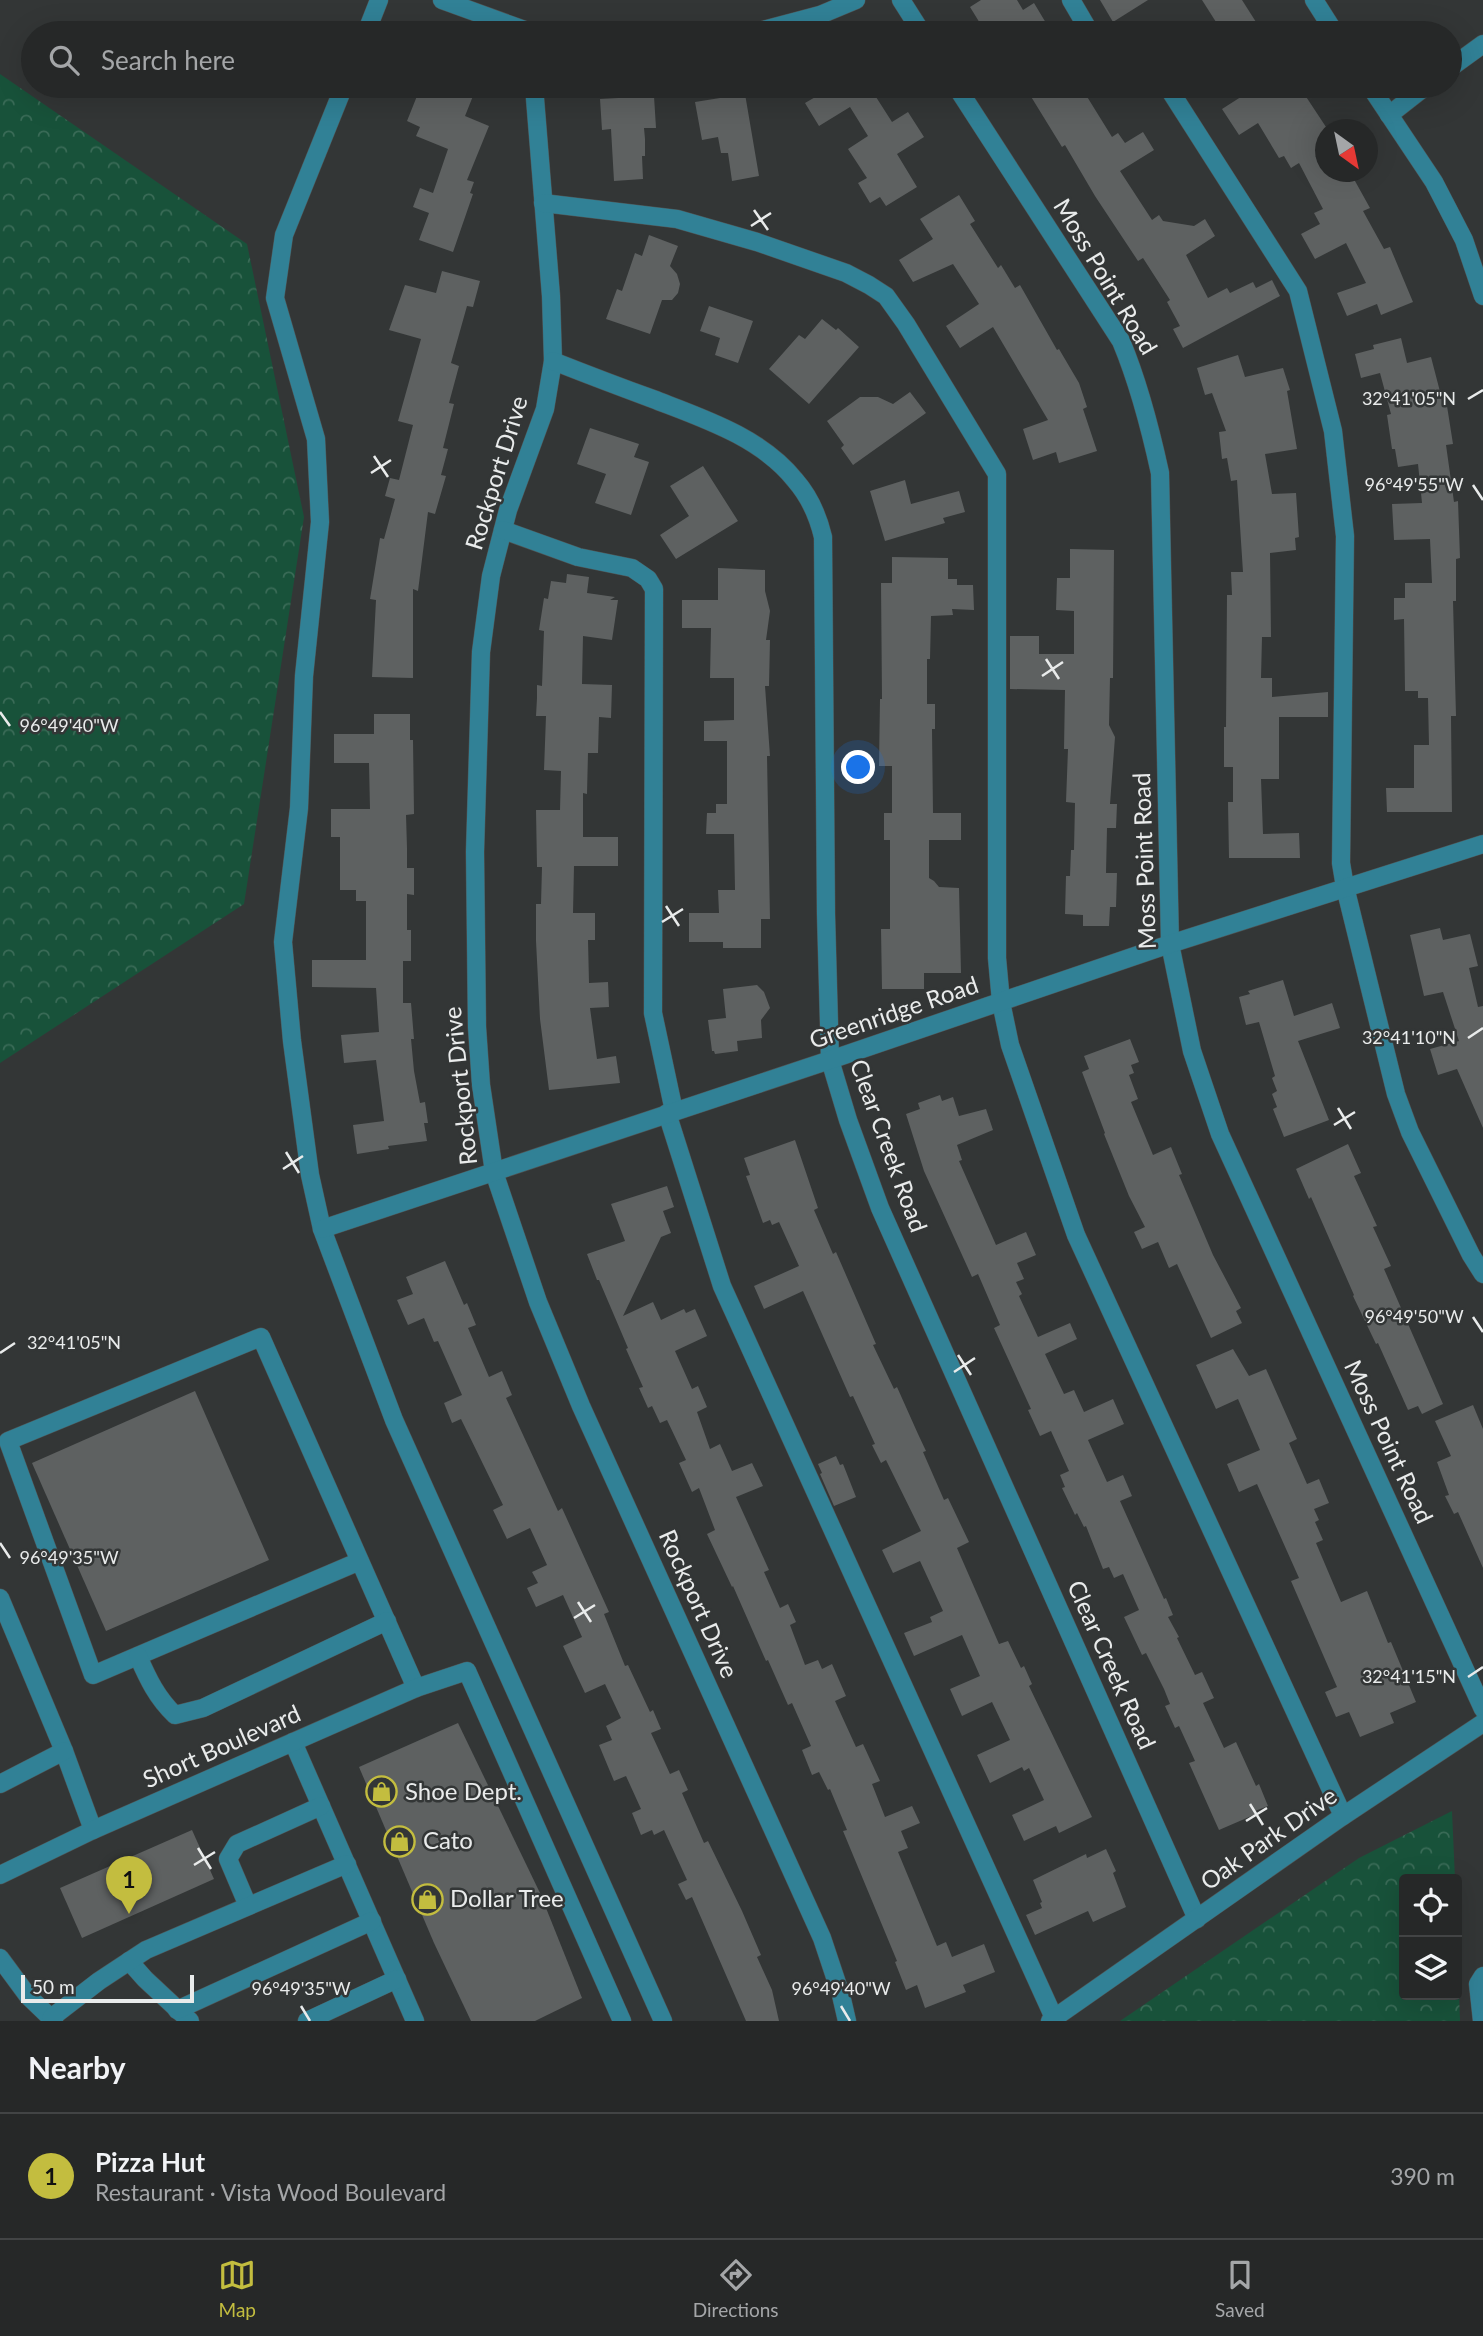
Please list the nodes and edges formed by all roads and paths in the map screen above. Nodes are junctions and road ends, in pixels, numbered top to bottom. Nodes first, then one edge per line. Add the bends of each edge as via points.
1 (379, 0) edge
2 (442, 0) edge
3 (856, 0) edge
4 (901, 0) edge
5 (1071, 0) edge
6 (1314, 0) edge
7 (371, 21) edge
8 (501, 21) edge
9 (797, 21) edge
10 (914, 21) edge
11 (1083, 21) edge
12 (1327, 21) edge
13 (1483, 44) edge
14 (1462, 59) edge
15 (339, 98) edge
16 (535, 98) edge
17 (964, 98) edge
18 (1175, 98) edge
19 (1378, 98) edge
20 (1412, 98) edge
21 (1390, 116) junction
22 (543, 203) junction
23 (1483, 296) edge
24 (553, 361) junction
25 (503, 530) junction
26 (1483, 844) edge
27 (1345, 887) junction
28 (1170, 944) junction
29 (1001, 1002) junction
30 (830, 1060) junction
31 (670, 1112) junction
32 (494, 1172) junction
33 (322, 1229) junction
34 (1483, 1273) edge
35 (360, 1561) junction
36 (0, 1598) edge
37 (387, 1621) junction
38 (138, 1656) junction
39 (416, 1688) junction
40 (1483, 1709) edge
41 (1483, 1723) edge
42 (293, 1742) junction
43 (64, 1751) junction
44 (0, 1784) edge
45 (321, 1806) junction
46 (1343, 1816) junction
47 (93, 1830) junction
48 (346, 1864) junction
49 (0, 1875) edge
50 (248, 1906) junction
51 (1197, 1919) junction
52 (372, 1922) junction
53 (0, 1958) edge
54 (130, 1961) junction
55 (1483, 1976) edge
56 (397, 1979) junction
57 (183, 2015) edge
58 (52, 2019) edge
59 (1052, 2020) edge
60 (307, 2021) edge
61 (415, 2021) edge
62 (622, 2021) edge
63 (663, 2021) edge
64 (847, 2021) edge
65 (1482, 2021) edge

1 - 7 street
2 - 8 street
3 - 9 street
4 - 10 street
5 - 11 street
6 - 12 street
13 - 14 street
15 - 33 street via 284,235 275,298 316,439 320,522 304,676 299,808 283,942 310,1175
16 - 22 street, Rockport Drive
17 - 28 street, Moss Point Road via 1121,341 1150,427 1160,473 1162,520
18 - 27 street via 1298,290 1334,430 1345,536 1341,863
19 - 21 street
20 - 21 street
21 - 23 street via 1464,240
22 - 24 street, Rockport Drive
22 - 29 street via 677,219 757,242 869,285 886,296 906,324 997,474 997,958
24 - 25 street, Rockport Drive via 545,409
24 - 30 street, Clear Creek Road via 712,421 755,445 796,480 818,517 823,537
25 - 31 street via 578,557 632,568 654,589 653,1013
25 - 32 street, Rockport Drive via 491,576 481,652 475,852 477,1027
26 - 27 street, Greenridge Road
27 - 28 street, Greenridge Road
27 - 34 street via 1396,1094 1410,1132
28 - 29 street, Greenridge Road
28 - 40 street, Moss Point Road via 1192,1051 1220,1134
29 - 30 street, Greenridge Road
29 - 46 street via 1010,1045 1076,1235
30 - 31 street, Greenridge Road
30 - 51 street, Clear Creek Road via 880,1208
31 - 32 street, Greenridge Road
31 - 59 street via 722,1286
32 - 33 street, Greenridge Road
32 - 64 street, Rockport Drive via 542,1313 822,1938
33 - 63 street via 394,1420
35 - 37 street
35 - 38 street
35 - 38 street via 261,1337 8,1441 93,1675
36 - 43 street
37 - 38 street via 203,1708 175,1715 152,1688
37 - 39 street
39 - 42 street, Short Boulevard
39 - 62 street, Short Boulevard via 467,1671
41 - 46 street, Oak Park Drive
42 - 45 street
42 - 47 street, Short Boulevard
43 - 44 street
43 - 47 street
45 - 48 street
45 - 50 street via 237,1843 228,1859
46 - 51 street, Oak Park Drive
47 - 49 street, Short Boulevard
48 - 50 street
48 - 52 street
50 - 54 street
51 - 59 street, Oak Park Drive
52 - 56 street
52 - 57 street
53 - 58 street
54 - 57 street
54 - 58 street
55 - 65 street via 1478,1984
56 - 60 street
56 - 61 street

